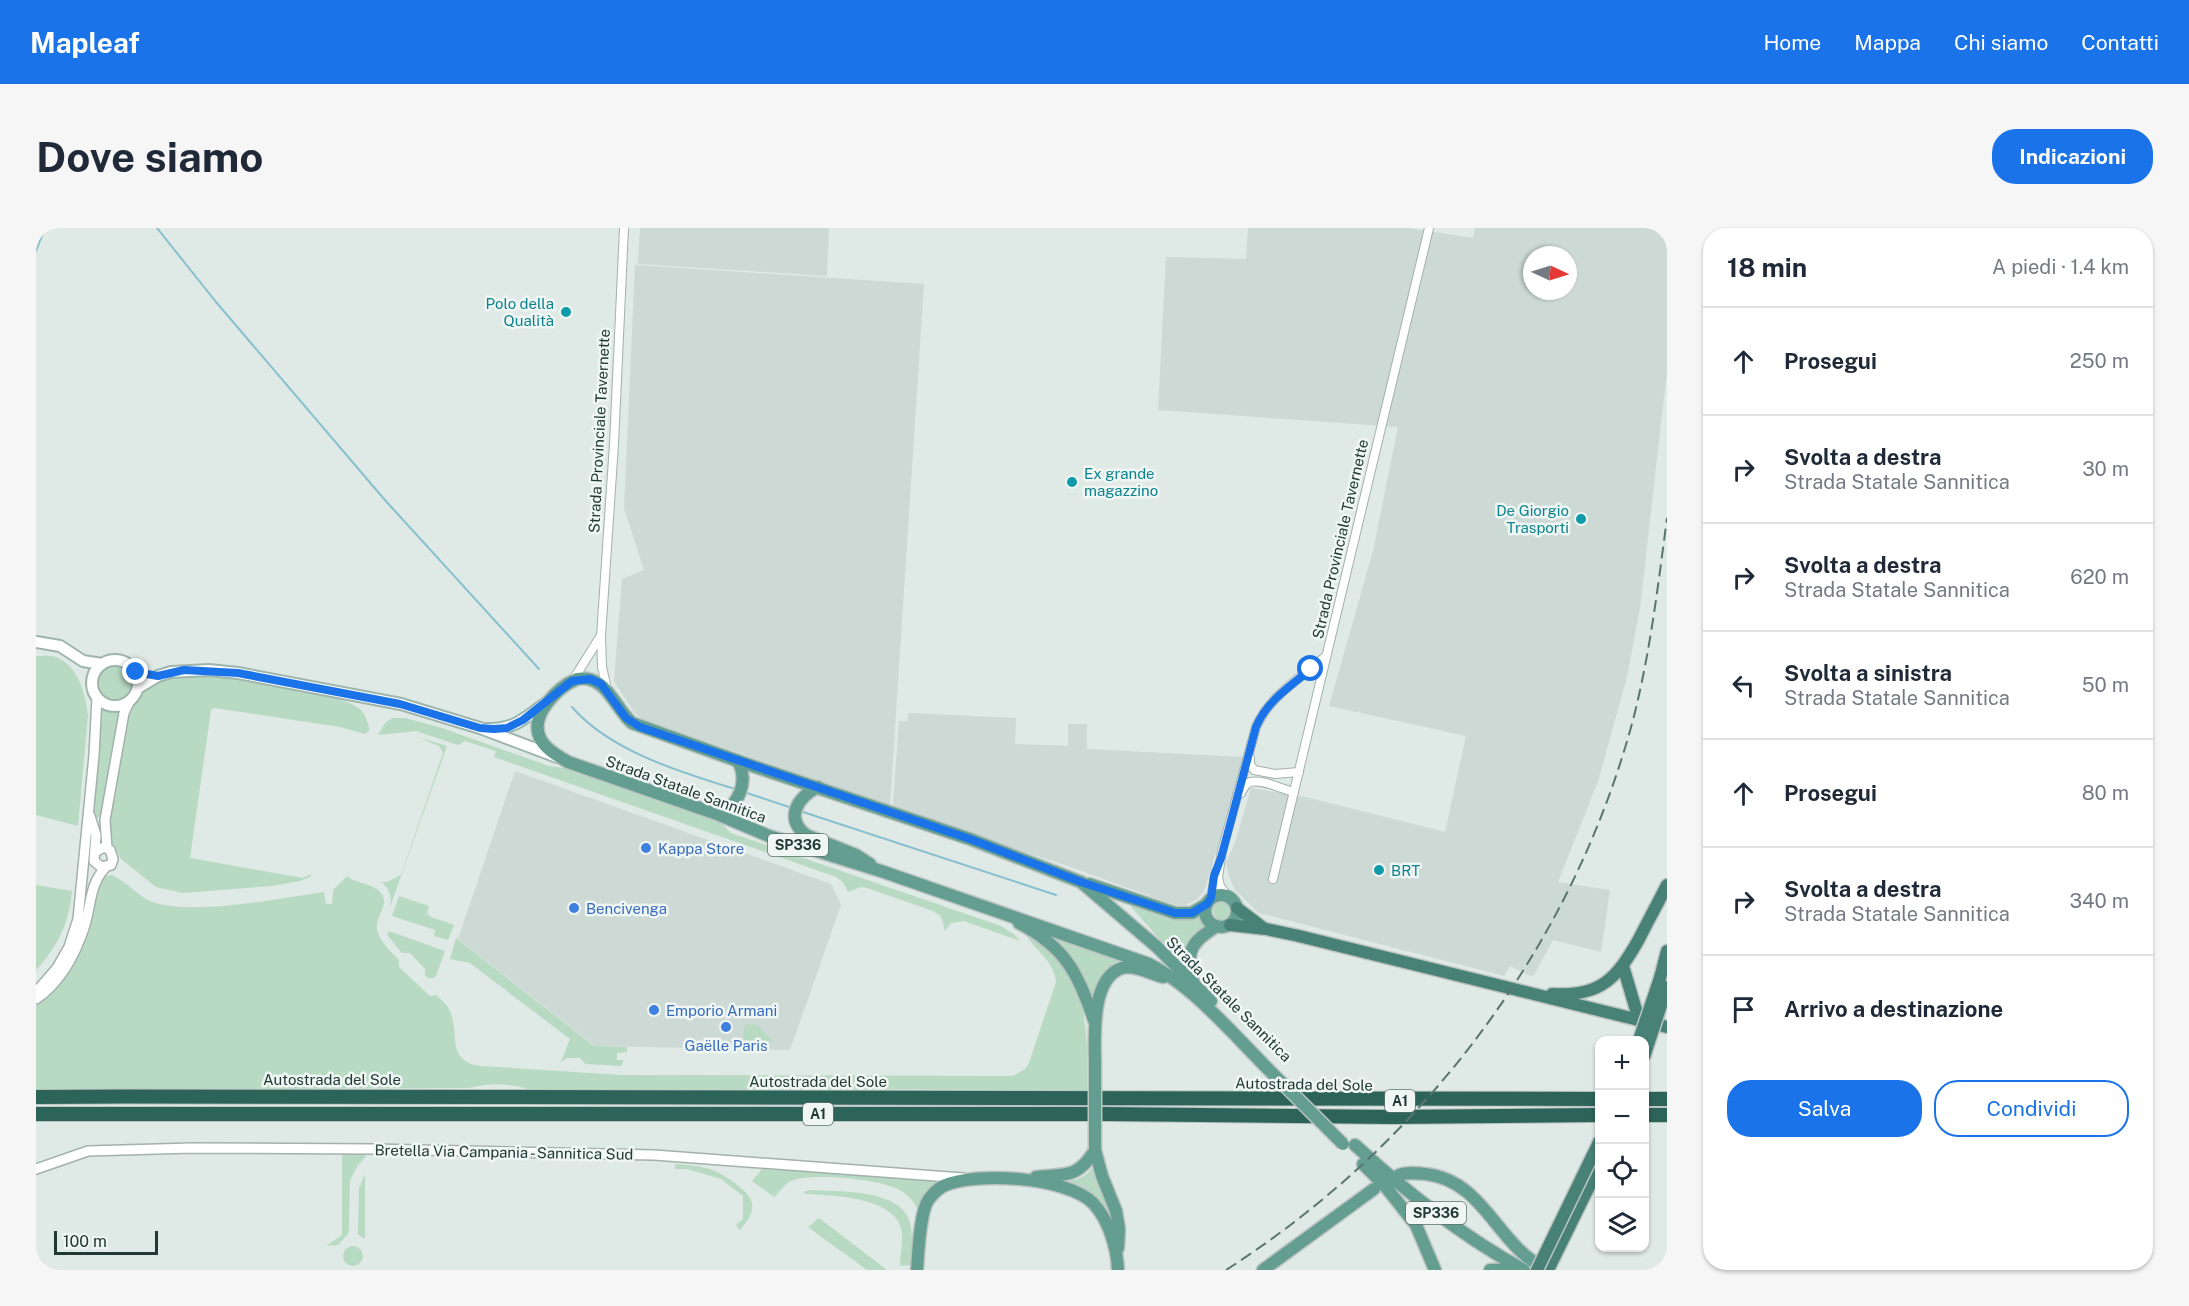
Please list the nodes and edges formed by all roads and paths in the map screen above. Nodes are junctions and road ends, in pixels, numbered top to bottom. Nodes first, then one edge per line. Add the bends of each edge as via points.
1 (624, 228) edge
2 (1428, 230) edge
3 (601, 636) junction
4 (36, 642) edge
5 (60, 646) junction
6 (1327, 655) junction
7 (102, 664) junction
8 (136, 672) junction
9 (158, 676) junction
10 (572, 681) junction
11 (92, 683) junction
12 (138, 688) junction
13 (608, 693) junction
14 (97, 697) junction
15 (130, 700) junction
16 (550, 700) junction
17 (480, 728) junction
18 (1250, 753) junction
19 (735, 760) junction
20 (568, 762) junction
21 (1299, 772) junction
22 (818, 787) junction
23 (1294, 792) junction
24 (1237, 799) junction
25 (89, 808) junction
26 (717, 814) junction
27 (107, 848) junction
28 (94, 856) junction
29 (1221, 858) junction
30 (105, 868) junction
31 (881, 871) junction
32 (1273, 879) dead end
33 (1081, 882) junction
34 (1667, 885) edge
35 (1227, 896) junction
36 (80, 901) junction
37 (1209, 901) junction
38 (1238, 908) junction
39 (999, 912) junction
40 (1223, 926) junction
41 (1266, 929) junction
42 (1667, 951) edge
43 (1623, 966) junction
44 (1170, 978) junction
45 (1663, 982) edge
46 (1193, 983) junction
47 (36, 992) edge
48 (1527, 992) junction
49 (36, 999) edge
50 (1648, 1023) junction
51 (1095, 1024) junction
52 (1667, 1027) edge
53 (1641, 1036) edge
54 (1649, 1037) edge
55 (1275, 1071) junction
56 (36, 1098) edge
57 (1649, 1099) edge
58 (1667, 1099) edge
59 (1595, 1100) edge
60 (36, 1114) edge
61 (1595, 1115) edge
62 (1649, 1115) edge
63 (1667, 1115) edge
64 (1597, 1144) edge
65 (1349, 1145) junction
66 (1095, 1150) junction
67 (36, 1168) edge
68 (1595, 1172) edge
69 (1398, 1175) dead end
70 (974, 1178) junction
71 (1022, 1179) junction
72 (1374, 1189) dead end
73 (1117, 1252) junction
74 (917, 1270) edge
75 (1118, 1270) edge
76 (1263, 1270) edge
77 (1435, 1270) edge
78 (1490, 1270) edge
79 (1523, 1270) edge
80 (1537, 1270) edge
81 (1547, 1270) edge

1 - 3 street, Strada Provinciale Tavernette
2 - 6 street, Strada Provinciale Tavernette
3 - 10 street, Strada Provinciale Tavernette
3 - 13 street, Strada Provinciale Tavernette
4 - 5 main road
5 - 7 main road via 83,661
5 - 11 main road
6 - 18 street, Strada Provinciale Tavernette via 1262,712
6 - 21 street
7 - 8 main road via 110,660 125,662
7 - 11 main road
8 - 9 main road, Strada Statale Sannitica
8 - 12 main road
9 - 12 main road, Strada Statale Sannitica
9 - 17 main road, Strada Statale Sannitica via 184,670 238,673 400,704
10 - 13 main road, Strada Statale Sannitica / SP336 via 597,681
10 - 16 main road, Strada Statale Sannitica
11 - 14 main road
12 - 15 main road
13 - 19 main road, Strada Statale Sannitica / SP336 via 632,723
14 - 15 main road via 109,705
14 - 25 street
15 - 27 street via 124,713 105,820
16 - 17 main road via 507,728
16 - 20 main road, Strada Statale Sannitica via 539,720 538,733 544,745
17 - 20 main road, Strada Statale Sannitica
18 - 21 street via 1254,770 1275,774
18 - 24 street, Strada Provinciale Tavernette
19 - 22 main road, Strada Statale Sannitica / SP336
19 - 26 main road via 743,773 737,799 734,806
20 - 26 main road, Strada Statale Sannitica
21 - 23 street
22 - 31 main road via 801,799 796,808 800,830
22 - 33 main road, Strada Statale Sannitica / SP336
23 - 24 street via 1251,782
23 - 32 street
24 - 29 street, Strada Provinciale Tavernette
25 - 28 street via 96,836
25 - 36 street
26 - 31 main road, Strada Statale Sannitica / SP336 via 769,836
27 - 28 street via 100,848
27 - 30 street via 113,859
28 - 30 street via 98,866
28 - 36 street via 87,889
29 - 35 street, Strada Provinciale Tavernette via 1218,878
29 - 37 street, Strada Provinciale Tavernette
30 - 49 street via 94,882 75,952 63,972
31 - 39 main road, Strada Statale Sannitica / SP336
33 - 37 main road, Strada Statale Sannitica via 1175,913 1192,913
33 - 46 main road, Strada Statale Sannitica / SP336 via 1131,923
34 - 43 highway
35 - 37 main road via 1219,895
35 - 38 main road
36 - 47 street via 69,947
37 - 40 main road via 1207,918
38 - 40 main road via 1236,918
38 - 41 highway
39 - 44 main road, Strada Statale Sannitica / SP336 via 1142,961
39 - 51 main road, Strada Statale Sannitica / SP336 via 1045,939 1063,955 1078,977
40 - 41 highway
40 - 46 main road via 1192,946 1189,966
41 - 48 highway
42 - 45 highway
43 - 48 highway via 1599,986 1578,993
43 - 50 highway via 1636,1010
44 - 51 main road, Strada Statale Sannitica / SP336 via 1132,968 1110,975 1103,986
44 - 55 main road, Strada Statale Sannitica / SP336
45 - 53 highway, bridge
45 - 54 highway, bridge
46 - 55 main road, Strada Statale Sannitica / SP336
48 - 50 highway
50 - 52 highway
51 - 66 main road, Strada Statale Sannitica / SP336, bridge
55 - 65 main road, Strada Statale Sannitica / SP336, bridge
56 - 59 highway, Autostrada del Sole / A1
57 - 58 highway
60 - 61 highway, Autostrada del Sole / A1
62 - 63 highway
64 - 80 highway, bridge
65 - 77 main road via 1416,1225
65 - 79 main road, Strada Statale Sannitica / SP336 via 1484,1248
66 - 71 main road via 1087,1164 1070,1175
66 - 73 main road, Strada Statale Sannitica via 1116,1211
67 - 70 street, Bretella Via Campania - Sannitica Sud via 88,1151 373,1149 654,1155
68 - 81 highway
69 - 81 main road via 1438,1175 1460,1185 1517,1246
70 - 71 main road
70 - 74 main road via 942,1187 927,1200
71 - 73 main road via 1060,1186 1092,1202
72 - 76 main road
73 - 75 main road
78 - 79 main road, SP336

